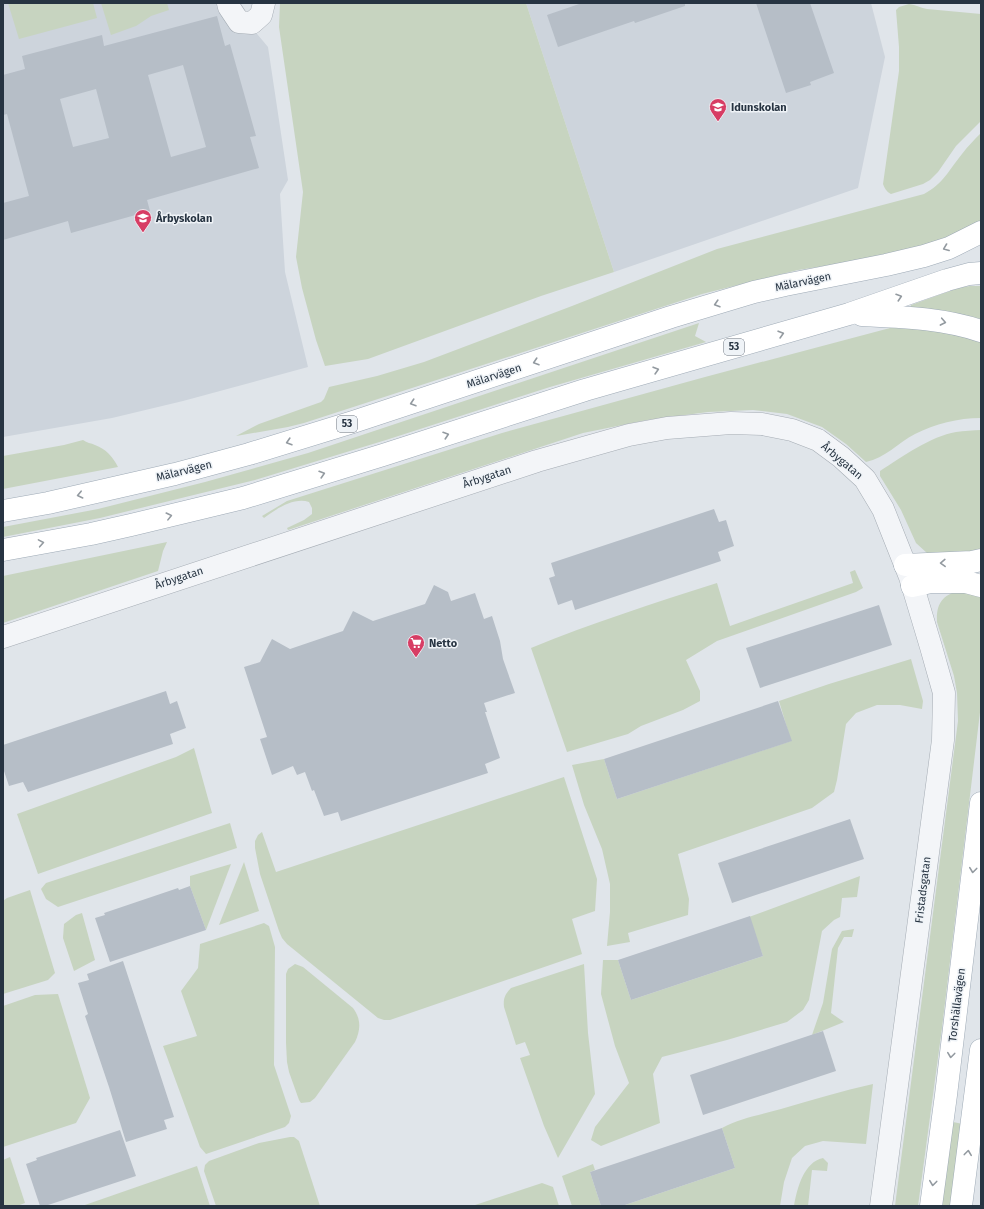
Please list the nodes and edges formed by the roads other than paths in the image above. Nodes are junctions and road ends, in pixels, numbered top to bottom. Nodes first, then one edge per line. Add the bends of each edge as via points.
1 (228, 3) edge
2 (264, 3) edge
3 (981, 232) edge
4 (981, 273) edge
5 (849, 314) junction
6 (981, 331) edge
7 (3, 511) edge
8 (3, 550) edge
9 (981, 560) edge
10 (909, 576) junction
11 (981, 586) edge
12 (3, 637) edge
13 (981, 804) edge
14 (981, 1050) edge
15 (880, 1206) edge
16 (931, 1206) edge
17 (961, 1206) edge

1 - 2 street via 239,22 252,23 262,15
3 -> 7 main road, Mälarvägen / 53 via 949,248 924,256 754,292 249,454 175,474
5 -> 4 main road, 53 via 947,280
5 -> 6 main road, 53 via 910,317
8 -> 5 main road, 53 via 118,528 243,498 584,390
9 -> 10 main road
10 - 11 main road via 930,582 966,582
10 - 12 street, Årbygatan via 883,509 865,479 841,457 818,440 792,430 762,424 731,423 667,428 629,435 537,461
10 - 15 street, Fristadsgatan via 944,693 943,740
13 -> 16 main road, Torshällavägen
17 -> 14 main road

